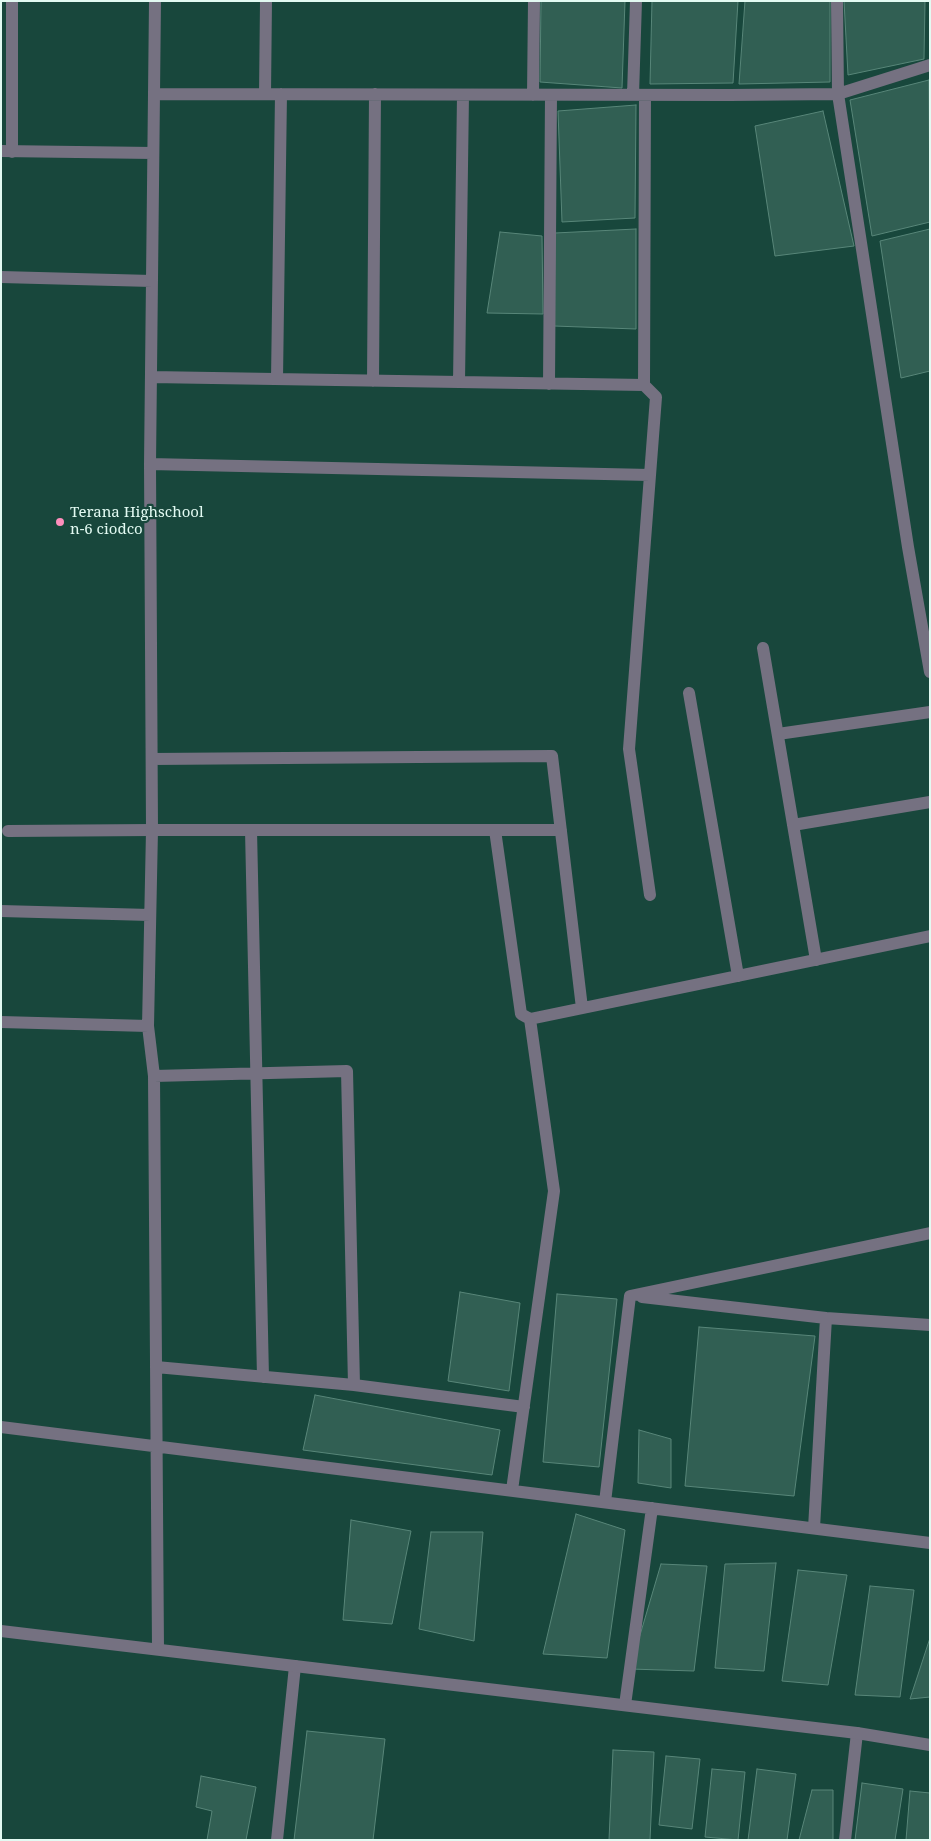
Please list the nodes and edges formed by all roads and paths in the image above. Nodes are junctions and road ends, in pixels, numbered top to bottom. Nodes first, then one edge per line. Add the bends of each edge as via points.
1 (12, 1) edge
2 (155, 1) edge
3 (266, 1) edge
4 (534, 1) edge
5 (636, 1) edge
6 (837, 1) edge
7 (7, 26) edge
8 (930, 64) edge
9 (154, 94) junction
10 (265, 94) junction
11 (281, 94) junction
12 (375, 94) junction
13 (463, 94) junction
14 (838, 94) junction
15 (533, 95) junction
16 (551, 95) junction
17 (639, 95) junction
18 (7, 151) edge
19 (153, 153) junction
20 (1, 277) edge
21 (152, 281) junction
22 (151, 377) junction
23 (277, 379) junction
24 (373, 381) junction
25 (459, 382) junction
26 (548, 384) junction
27 (644, 385) junction
28 (150, 464) junction
29 (650, 475) junction
30 (925, 620) edge
31 (763, 648) dead end
32 (930, 672) edge
33 (689, 693) dead end
34 (930, 712) edge
35 (778, 734) junction
36 (152, 759) junction
37 (930, 802) edge
38 (793, 825) junction
39 (152, 830) junction
40 (251, 830) junction
41 (494, 830) junction
42 (561, 830) junction
43 (8, 832) dead end
44 (650, 895) dead end
45 (1, 911) edge
46 (150, 915) junction
47 (930, 936) edge
48 (816, 960) junction
49 (738, 976) junction
50 (582, 1008) junction
51 (530, 1019) junction
52 (1, 1022) edge
53 (148, 1026) junction
54 (257, 1073) junction
55 (154, 1076) junction
56 (930, 1233) edge
57 (630, 1296) junction
58 (826, 1318) junction
59 (930, 1325) edge
60 (156, 1368) junction
61 (263, 1377) junction
62 (354, 1385) junction
63 (524, 1407) junction
64 (1, 1427) edge
65 (156, 1446) junction
66 (512, 1490) junction
67 (605, 1502) junction
68 (652, 1508) junction
69 (814, 1528) junction
70 (930, 1543) edge
71 (1, 1631) edge
72 (158, 1650) junction
73 (295, 1666) junction
74 (625, 1705) junction
75 (857, 1733) junction
76 (930, 1745) edge
77 (277, 1840) edge
78 (845, 1840) edge

1 - 7 street
2 - 9 street
3 - 10 street
4 - 15 street
5 - 17 street
6 - 14 street
7 - 18 street
8 - 14 street
9 - 10 street
9 - 19 street
10 - 11 street
11 - 12 street
11 - 23 street
12 - 13 street
12 - 24 street
13 - 15 street
13 - 25 street
14 - 17 street
14 - 30 street
15 - 16 street
16 - 17 street
16 - 26 street
17 - 27 street
18 - 19 street
19 - 21 street
20 - 21 street
21 - 22 street
22 - 23 street
22 - 28 street
23 - 24 street
24 - 25 street
25 - 26 street
26 - 27 street
27 - 29 street via 656,397
28 - 29 street
28 - 36 street
29 - 44 street via 629,749
30 - 32 street
31 - 35 street
33 - 49 street
34 - 35 street
35 - 38 street
36 - 39 street
36 - 42 street via 552,756
37 - 38 street
38 - 48 street
39 - 40 street
39 - 43 street
39 - 46 street
40 - 41 street
40 - 54 street
41 - 42 street
41 - 51 street via 520,1014
42 - 50 street
45 - 46 street
46 - 53 street
47 - 48 street
48 - 49 street
49 - 50 street
50 - 51 street
51 - 63 street via 554,1191
52 - 53 street
53 - 55 street
54 - 55 street
54 - 61 street
54 - 62 street via 347,1071
55 - 60 street
56 - 57 street
57 - 58 street
57 - 67 street
58 - 59 street
58 - 69 street
60 - 61 street
60 - 65 street
61 - 62 street
62 - 63 street
63 - 66 street
64 - 65 street
65 - 66 street
65 - 72 street
66 - 67 street
67 - 68 street
68 - 69 street
68 - 74 street
69 - 70 street
71 - 72 street
72 - 73 street
73 - 74 street
73 - 77 street
74 - 75 street
75 - 76 street
75 - 78 street

